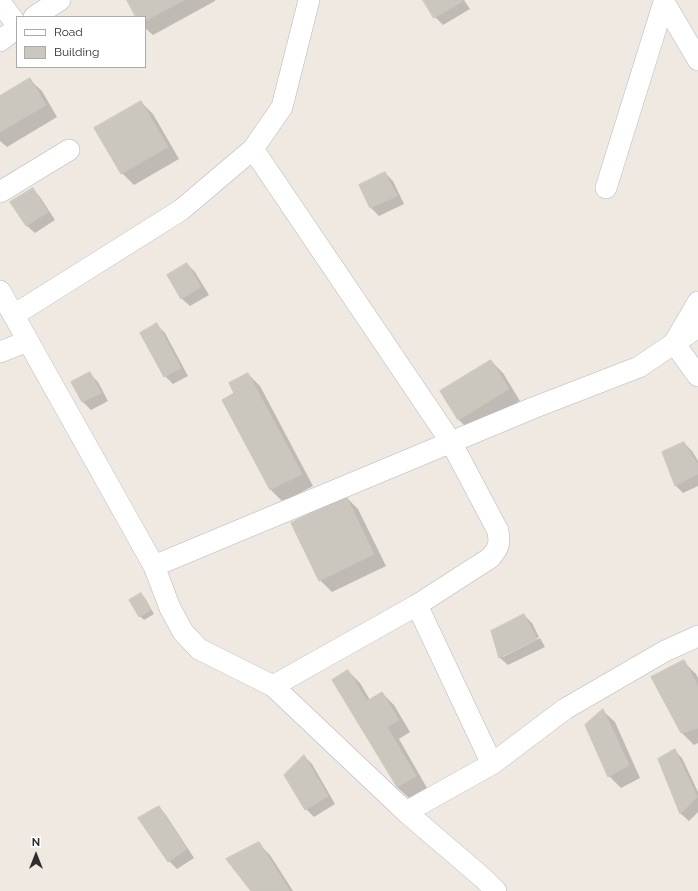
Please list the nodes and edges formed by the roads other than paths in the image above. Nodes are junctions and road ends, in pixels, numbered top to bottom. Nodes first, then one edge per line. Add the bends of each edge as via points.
1 (60, 0) edge
2 (309, 0) edge
3 (0, 2) edge
4 (36, 16) edge
5 (16, 26) edge
6 (16, 28) edge
7 (0, 41) edge
8 (698, 60) edge
9 (69, 150) dead end
10 (253, 150) junction
11 (606, 188) dead end
12 (0, 192) edge
13 (0, 291) edge
14 (698, 302) edge
15 (14, 315) junction
16 (698, 327) edge
17 (28, 340) junction
18 (674, 343) junction
19 (0, 352) edge
20 (698, 376) edge
21 (451, 442) junction
22 (154, 566) junction
23 (417, 605) junction
24 (698, 636) edge
25 (273, 686) junction
26 (492, 764) junction
27 (406, 812) junction
28 (496, 891) edge

1 - 4 street
2 - 10 street via 282,107
3 - 5 street
6 - 7 street
8 - 11 street via 664,2
9 - 12 street
10 - 15 street via 181,210
10 - 21 street
13 - 15 street
14 - 18 street
15 - 17 street
16 - 18 street
17 - 19 street
17 - 22 street
18 - 20 street
18 - 21 street via 639,367
21 - 22 street
21 - 23 street via 498,531 499,542 497,551 490,558
22 - 25 street via 170,608 183,632 198,649
23 - 25 street
23 - 26 street
24 - 26 street via 665,651 565,709
25 - 27 street
26 - 27 street
27 - 28 street

